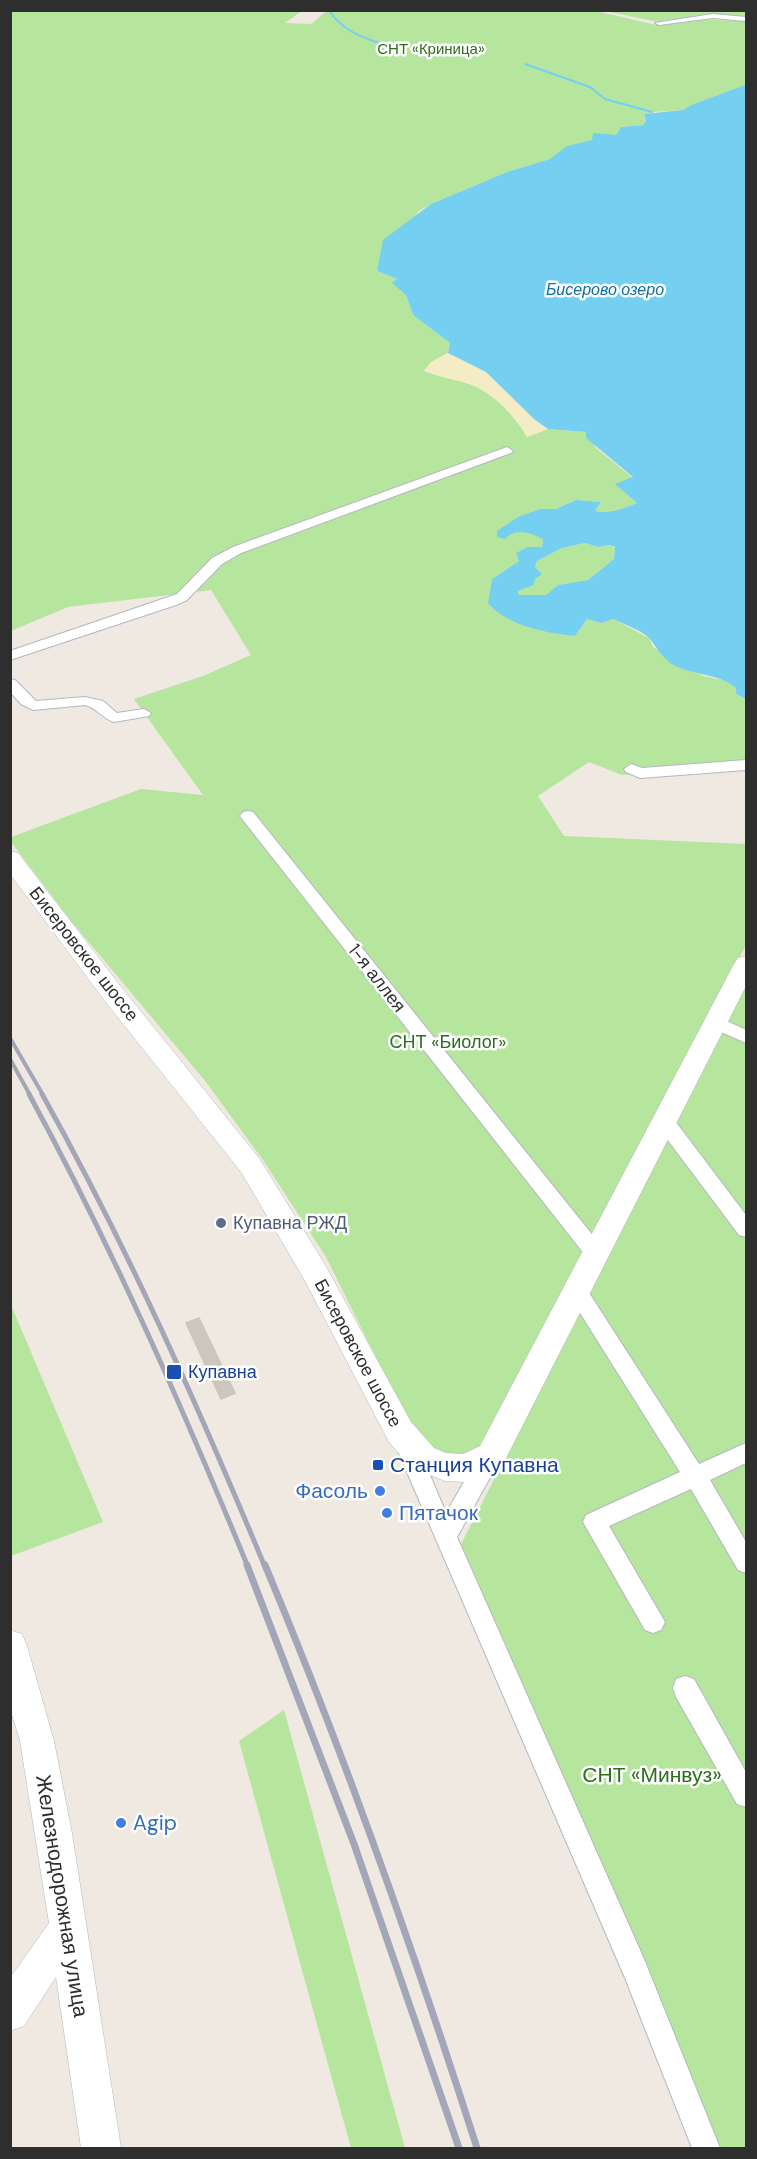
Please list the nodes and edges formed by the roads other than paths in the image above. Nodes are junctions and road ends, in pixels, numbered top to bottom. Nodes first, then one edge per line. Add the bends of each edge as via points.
1 (747, 19) edge
2 (659, 23) dead end
3 (507, 451) dead end
4 (10, 656) edge
5 (10, 683) edge
6 (144, 713) dead end
7 (747, 765) edge
8 (631, 769) dead end
9 (248, 816) dead end
10 (10, 858) edge
11 (747, 964) edge
12 (719, 1017) junction
13 (747, 1024) edge
14 (747, 1037) edge
15 (665, 1122) junction
16 (747, 1228) edge
17 (596, 1254) junction
18 (577, 1291) junction
19 (400, 1432) junction
20 (747, 1453) edge
21 (491, 1456) junction
22 (695, 1476) junction
23 (445, 1536) junction
24 (747, 1562) edge
25 (653, 1623) dead end
26 (10, 1646) edge
27 (685, 1688) dead end
28 (747, 1795) edge
29 (69, 1926) junction
30 (14, 2002) edge
31 (101, 2148) edge
32 (706, 2148) edge

1 - 2 street via 713,16
3 - 4 street via 237,550 217,561 182,597 164,606
5 - 6 street via 33,706 85,701 98,704 114,718
7 - 8 street via 640,773
9 - 17 street, 1-я аллея
10 - 19 main road, Бисеровское шоссе via 250,1165 314,1271
11 - 12 main road
12 - 13 street
12 - 14 street
12 - 15 main road
15 - 16 street
15 - 17 main road
17 - 18 main road
18 - 21 main road
18 - 22 street
19 - 21 main road, Бисеровское шоссе via 423,1458 445,1467 464,1468
19 - 23 street
20 - 22 street
21 - 23 street
22 - 24 street
22 - 25 street via 594,1522
23 - 32 street via 624,1942 685,2087
26 - 29 main road, Железнодорожная улица via 37,1741
27 - 28 street
29 - 30 main road
29 - 31 main road, Железнодорожная улица

